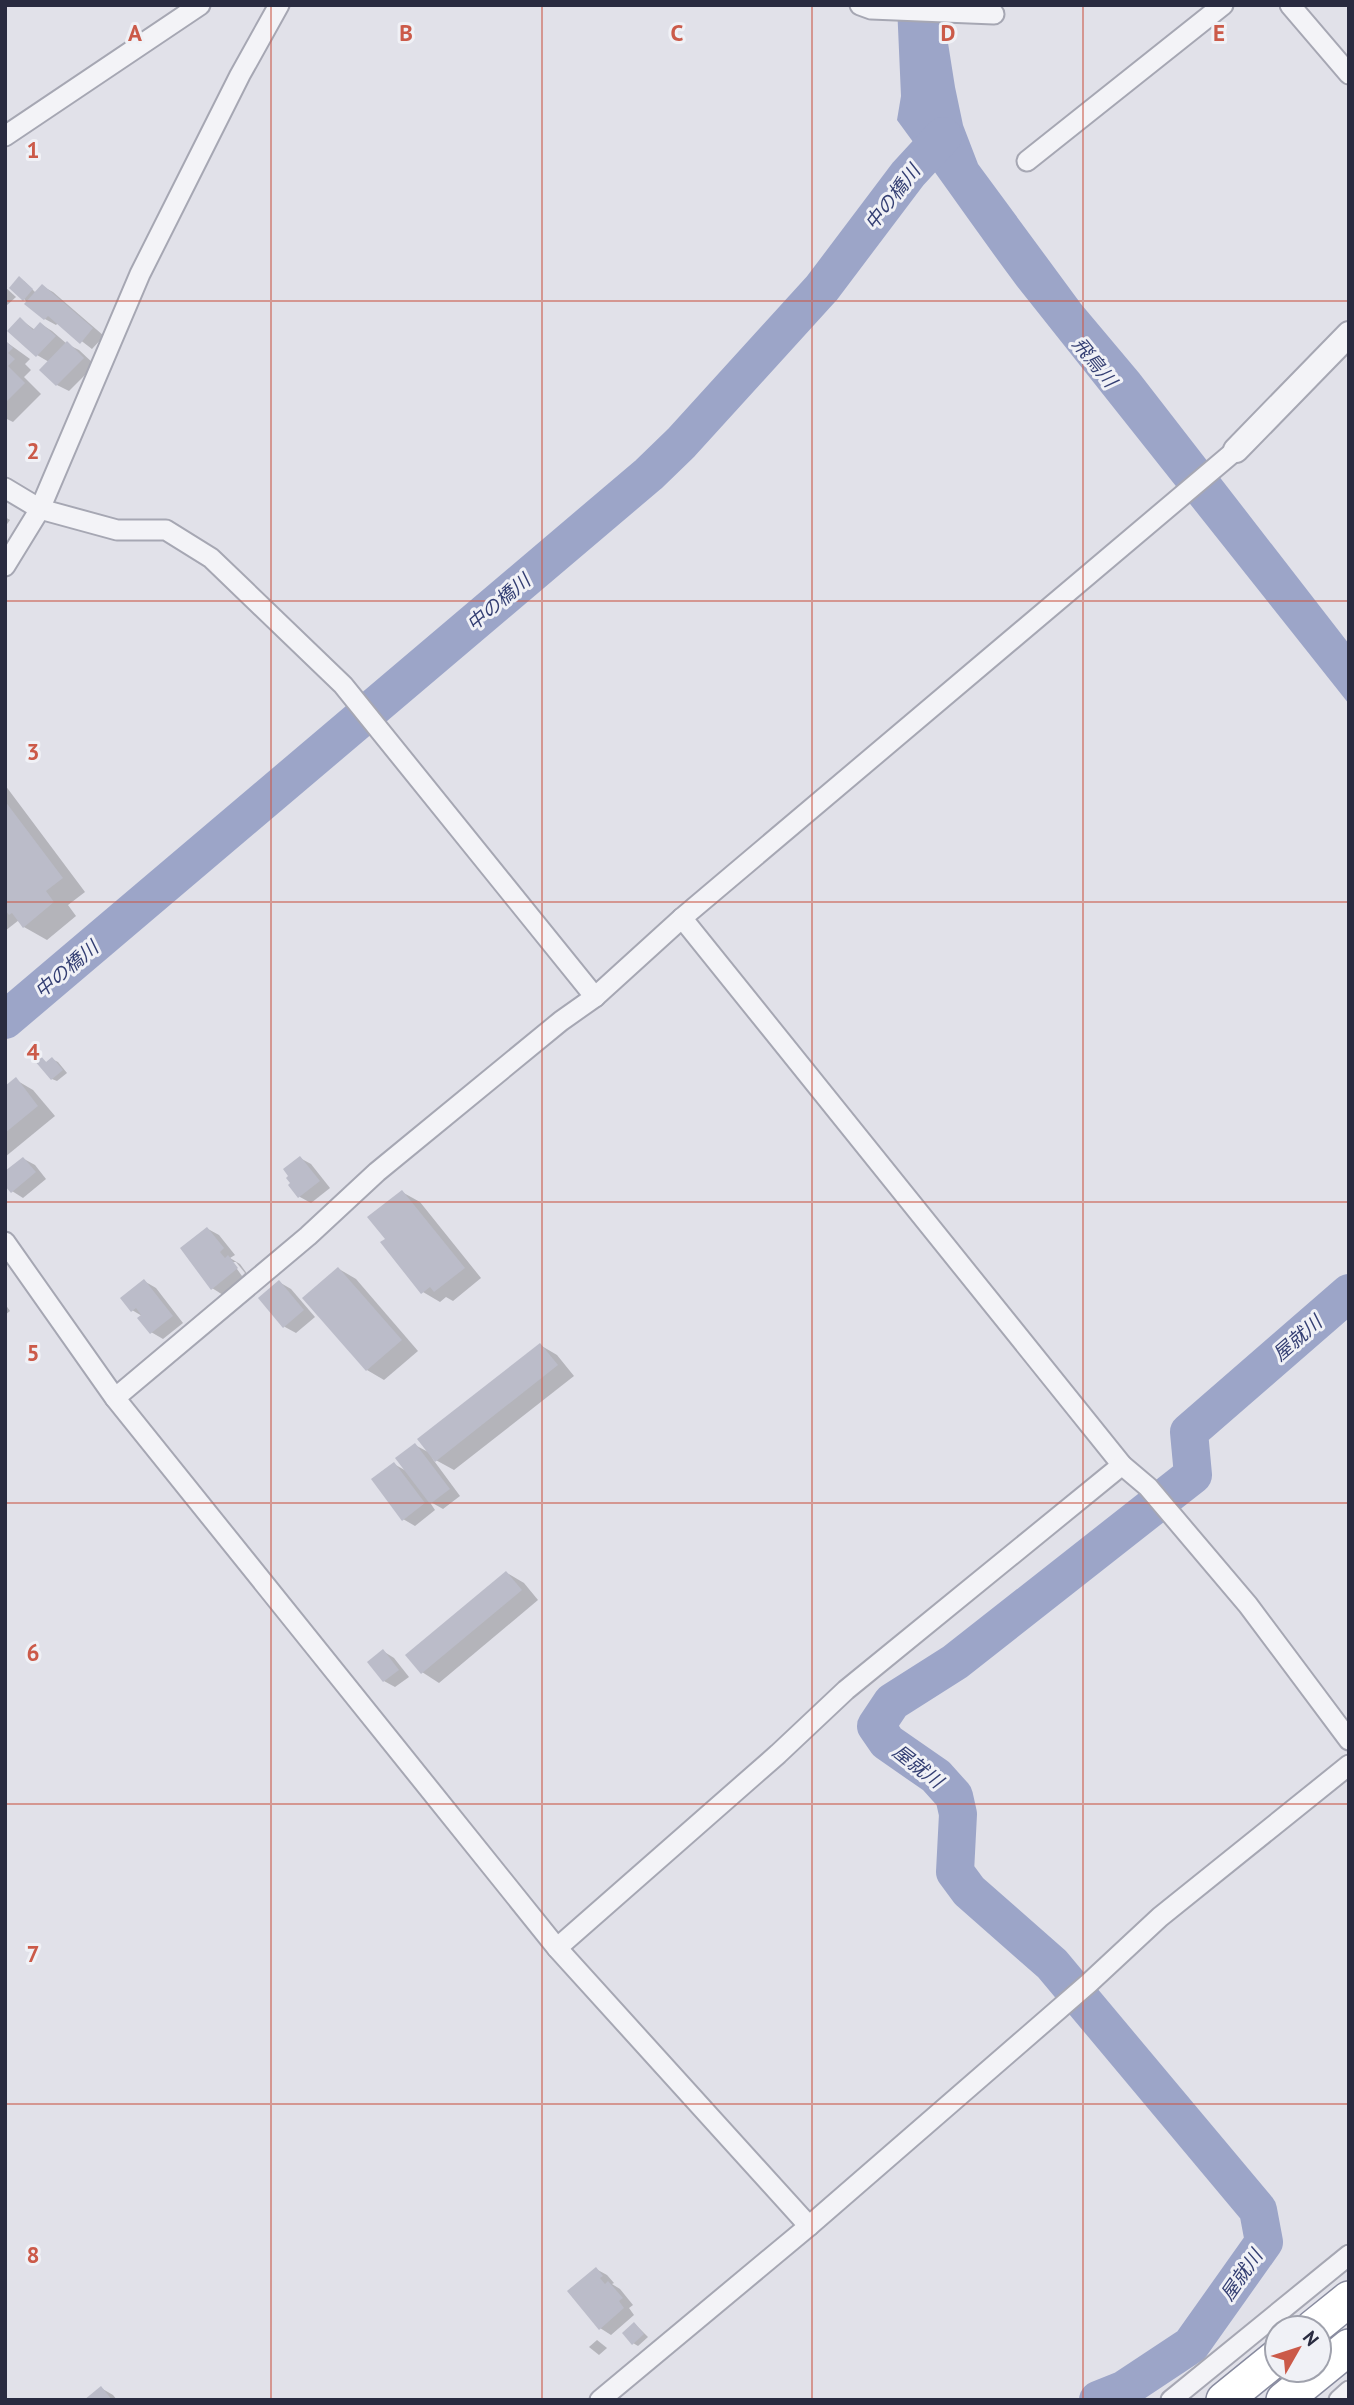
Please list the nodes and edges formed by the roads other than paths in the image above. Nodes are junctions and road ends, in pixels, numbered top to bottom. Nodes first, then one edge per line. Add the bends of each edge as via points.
1 (200, 5) edge
2 (279, 5) edge
3 (1223, 5) edge
4 (1290, 5) edge
5 (865, 7) edge
6 (988, 15) dead end
7 (1349, 74) edge
8 (5, 136) edge
9 (1027, 161) dead end
10 (1349, 334) edge
11 (1236, 450) joint
12 (5, 488) edge
13 (40, 509) junction
14 (5, 566) edge
15 (682, 918) junction
16 (595, 997) junction
17 (5, 1242) edge
18 (115, 1398) junction
19 (1122, 1465) junction
20 (1349, 1740) edge
21 (1349, 1765) edge
22 (558, 1948) junction
23 (809, 2226) junction
24 (1349, 2255) edge
25 (1349, 2299) edge
26 (1330, 2314) edge
27 (1349, 2347) edge
28 (1263, 2368) edge
29 (1349, 2392) edge
30 (600, 2400) edge
31 (1171, 2400) edge
32 (1224, 2400) edge
33 (1284, 2400) edge
34 (1339, 2400) edge

1 - 8 street
2 - 13 street via 140,274
3 - 9 street
4 - 7 street
5 - 6 street
10 - 11 street
11 - 15 street
12 - 13 street
13 - 14 street
13 - 16 street via 117,530 166,530 211,558 343,685
15 - 16 street
15 - 19 street
16 - 18 street via 377,1172
17 - 18 street
18 - 22 street
19 - 20 street via 1148,1488 1248,1605
19 - 22 street via 846,1690
21 - 23 street via 1160,1917
22 - 23 street
23 - 30 street
24 - 31 street
25 - 26 highway
27 - 33 highway
28 - 32 highway
29 - 34 street

